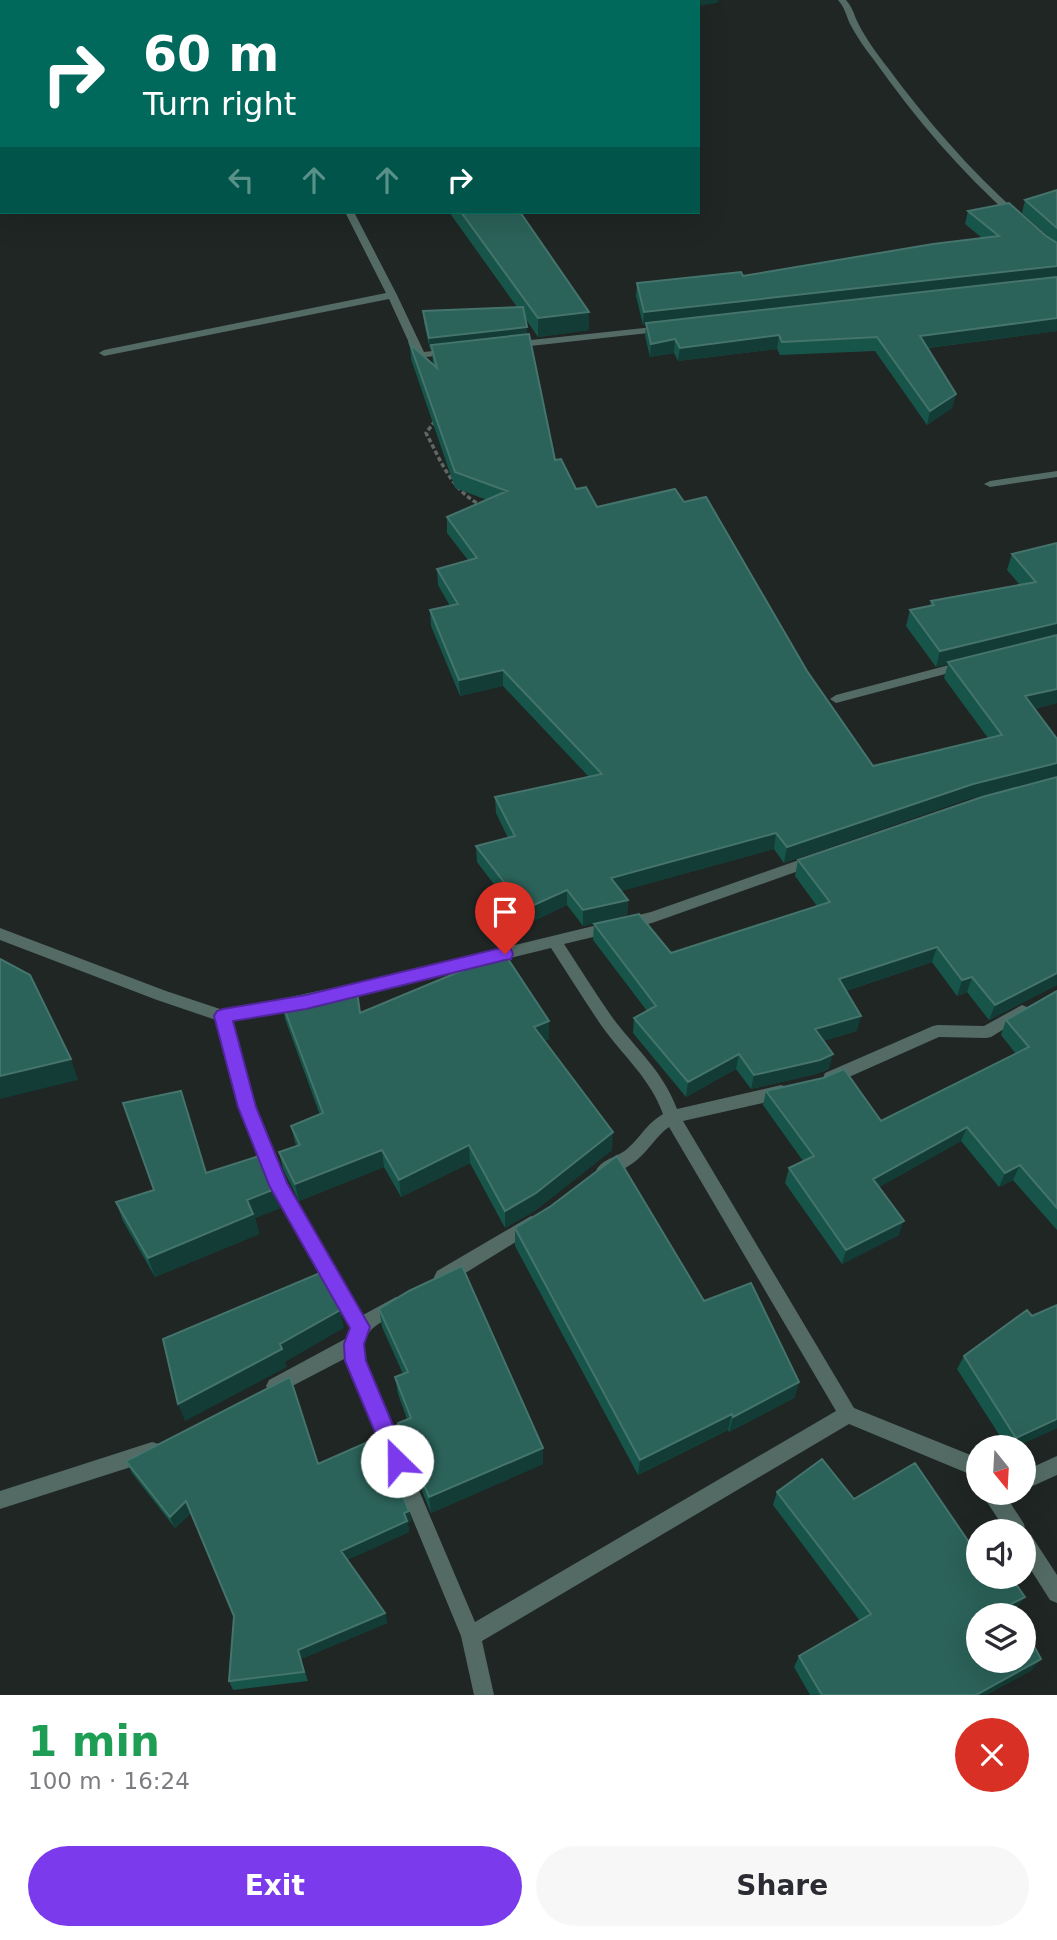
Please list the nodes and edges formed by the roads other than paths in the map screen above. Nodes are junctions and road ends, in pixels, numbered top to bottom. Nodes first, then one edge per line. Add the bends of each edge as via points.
1 (842, 0) edge
2 (350, 214) edge
3 (1025, 224) edge
4 (393, 295) junction
5 (669, 328) edge
6 (503, 346) edge
7 (461, 351) edge
8 (104, 353) dead end
9 (1057, 474) edge
10 (990, 484) dead end
11 (977, 662) edge
12 (836, 699) dead end
13 (828, 855) edge
14 (0, 934) edge
15 (555, 942) junction
16 (1033, 1005) edge
17 (223, 1016) junction
18 (819, 1083) edge
19 (793, 1089) edge
20 (671, 1117) junction
21 (585, 1185) edge
22 (543, 1217) edge
23 (357, 1335) junction
24 (261, 1394) edge
25 (848, 1414) junction
26 (169, 1442) edge
27 (966, 1463) edge
28 (1057, 1465) edge
29 (1036, 1475) edge
30 (0, 1500) edge
31 (1036, 1561) edge
32 (1057, 1593) edge
33 (471, 1636) junction
34 (484, 1695) edge

1 - 3 street via 882,66 984,187
2 - 4 street
4 - 7 street via 420,356
4 - 8 street
5 - 6 street
9 - 10 street
11 - 12 street
13 - 15 street via 652,916
14 - 17 street
15 - 17 street via 306,1002
15 - 20 street via 608,1023 649,1071
16 - 18 street via 986,1031 938,1031
17 - 23 street via 247,1107 279,1187
19 - 20 street
20 - 21 street via 653,1129 633,1154
20 - 25 street
22 - 23 street
23 - 24 street
23 - 33 street via 355,1361
25 - 27 street
25 - 33 street
26 - 30 street via 146,1454
28 - 29 street
31 - 32 street
33 - 34 street

